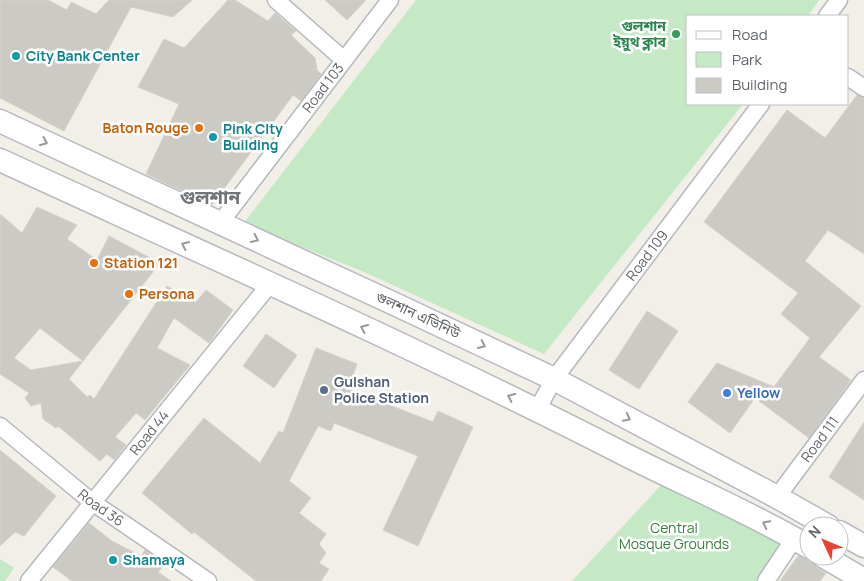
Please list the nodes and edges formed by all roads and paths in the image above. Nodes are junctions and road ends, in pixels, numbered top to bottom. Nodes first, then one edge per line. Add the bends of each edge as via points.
1 (276, 0) edge
2 (390, 0) edge
3 (839, 0) edge
4 (828, 15) edge
5 (344, 60) junction
6 (849, 78) edge
7 (864, 88) edge
8 (760, 105) edge
9 (0, 121) edge
10 (0, 160) edge
11 (220, 223) junction
12 (270, 284) junction
13 (554, 380) junction
14 (864, 380) edge
15 (537, 410) junction
16 (0, 426) edge
17 (777, 497) junction
18 (92, 502) junction
19 (810, 516) edge
20 (849, 538) edge
21 (799, 541) edge
22 (799, 546) edge
23 (864, 546) edge
24 (840, 566) edge
25 (864, 580) edge
26 (29, 581) edge
27 (208, 581) edge
28 (766, 581) edge

1 - 5 street
2 - 5 street, Road 103
3 - 4 street
5 - 11 street, Road 103
6 - 7 street
8 - 13 street, Road 109
9 -> 11 main road, গুলশান এভিনিউ
12 -> 10 main road
11 -> 13 main road, গুলশান এভিনিউ
15 -> 12 main road
12 - 18 street, Road 44
13 - 15 street, Road 109
13 -> 17 main road, গুলশান এভিনিউ
14 - 17 street, Road 111
21 -> 15 main road
16 - 18 street, Road 36
17 - 19 main road, গুলশান এভিনিউ
18 - 26 street, Road 44
18 - 27 street, Road 36
20 - 23 main road
22 - 28 street
24 - 25 main road

